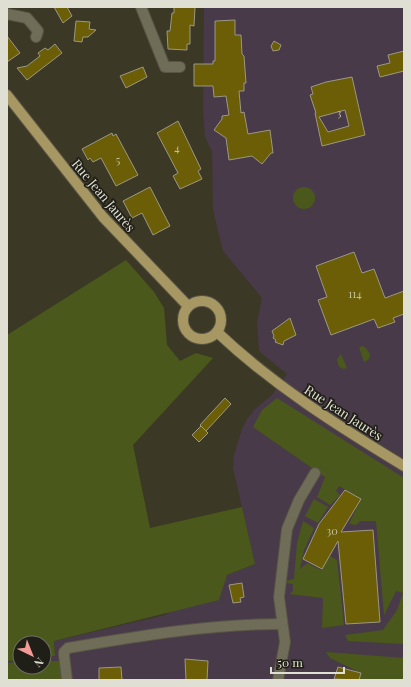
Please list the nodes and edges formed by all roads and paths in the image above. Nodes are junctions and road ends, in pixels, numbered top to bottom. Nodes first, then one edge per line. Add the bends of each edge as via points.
1 (141, 7) edge
2 (7, 14) edge
3 (36, 37) dead end
4 (180, 67) dead end
5 (7, 95) edge
6 (188, 306) junction
7 (217, 332) junction
8 (404, 466) edge
9 (315, 473) dead end
10 (282, 624) junction
11 (67, 677) edge
12 (278, 680) edge

1 - 4 street via 165,67
2 - 3 street via 27,18 38,31
5 - 6 main road, Rue Jean Jaurès via 103,217
6 - 7 main road via 205,301 216,306 221,322
6 - 7 main road via 183,317 185,329 189,334 200,339
7 - 8 main road, Rue Jean Jaurès via 295,396
9 - 10 street via 299,500 287,529 278,597
10 - 11 street via 231,625 68,648 64,652
10 - 12 street via 285,642

